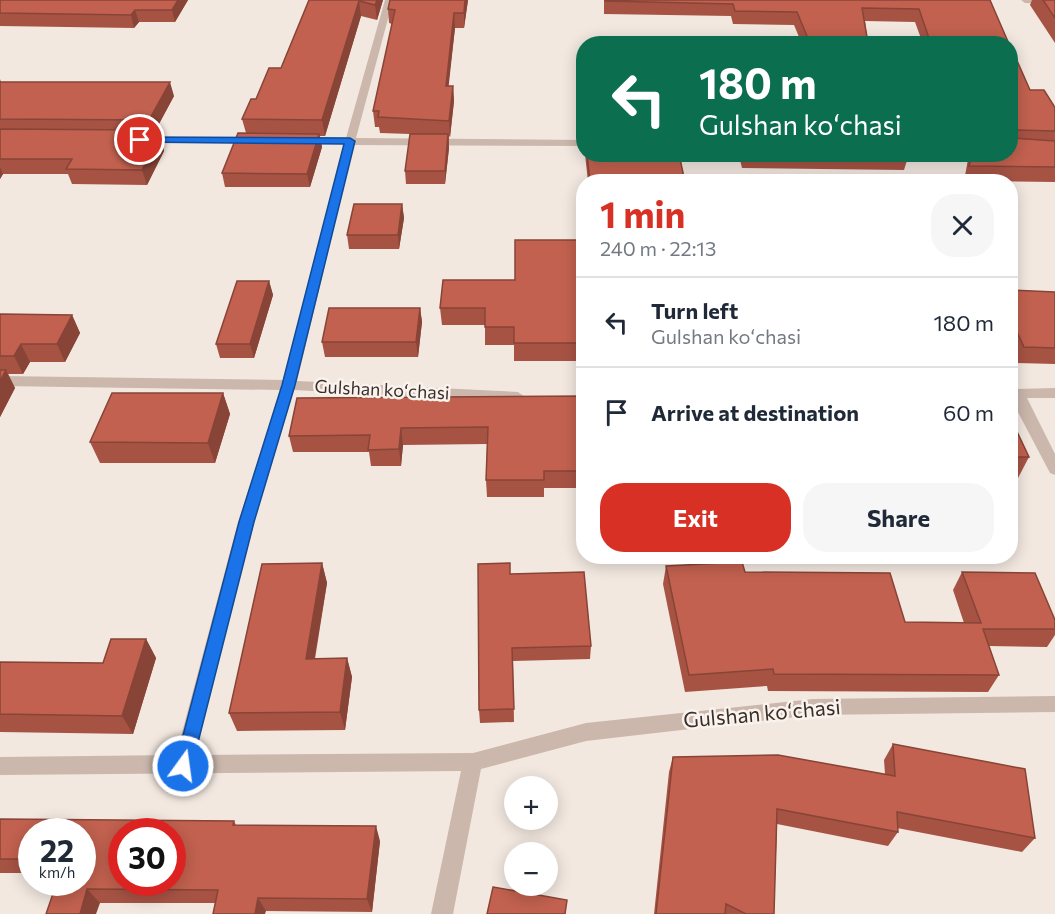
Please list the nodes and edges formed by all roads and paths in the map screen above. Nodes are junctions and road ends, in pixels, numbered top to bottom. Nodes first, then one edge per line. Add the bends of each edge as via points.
1 (389, 0) edge
2 (1025, 0) edge
3 (1055, 0) edge
4 (128, 140) edge
5 (268, 140) edge
6 (292, 141) edge
7 (350, 141) junction
8 (576, 143) edge
9 (0, 381) edge
10 (289, 385) junction
11 (1018, 393) edge
12 (1055, 393) edge
13 (538, 398) edge
14 (1018, 400) edge
15 (1055, 469) edge
16 (1055, 704) edge
17 (473, 762) junction
18 (0, 766) edge
19 (183, 766) junction
20 (442, 914) edge

1 - 7 street
2 - 3 street
4 - 5 street
6 - 7 street
7 - 8 street
7 - 10 street
9 - 10 street, Gulshan koʻchasi
10 - 13 street, Gulshan koʻchasi
10 - 19 street via 246,522
11 - 12 street
14 - 15 street
16 - 17 street, Gulshan koʻchasi via 813,707 586,732
17 - 19 street, Gulshan koʻchasi
17 - 20 street
18 - 19 street, Gulshan koʻchasi

